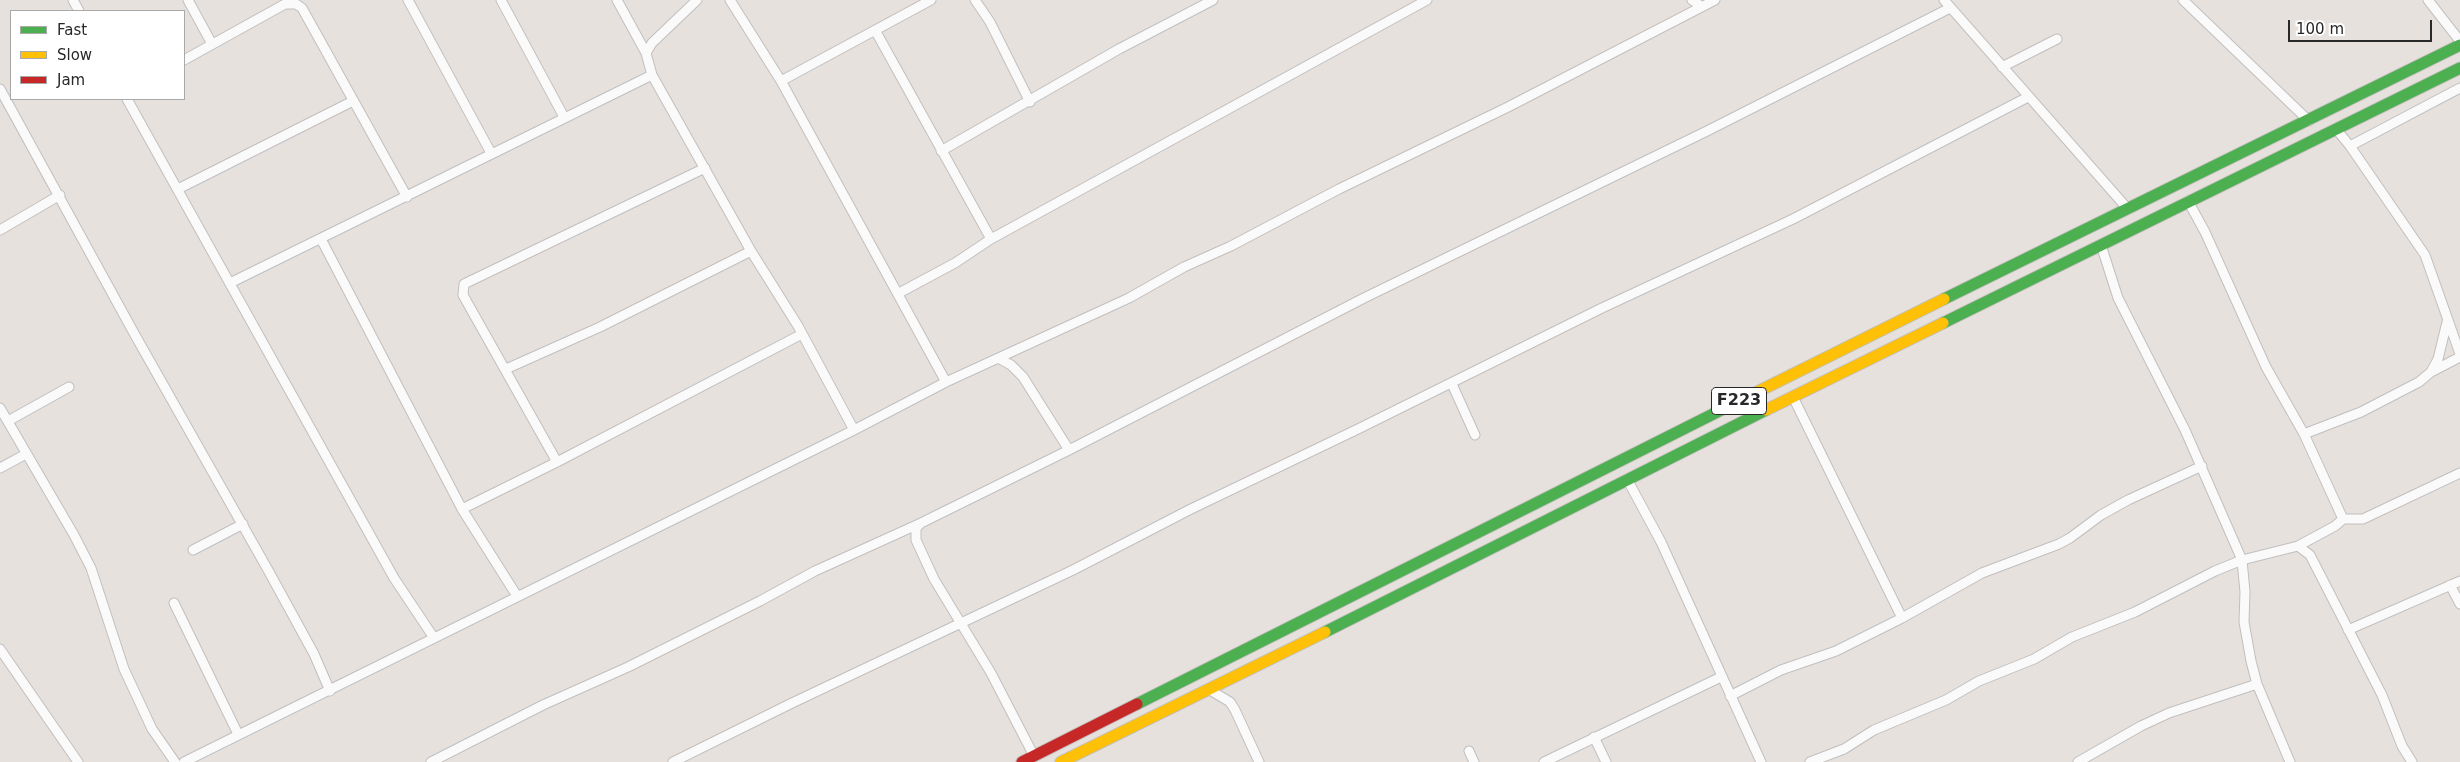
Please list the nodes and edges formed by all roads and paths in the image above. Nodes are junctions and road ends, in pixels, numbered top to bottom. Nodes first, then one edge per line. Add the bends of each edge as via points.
1 (188, 0) edge
2 (408, 0) edge
3 (501, 0) edge
4 (617, 0) edge
5 (697, 0) edge
6 (730, 0) edge
7 (931, 0) edge
8 (975, 0) edge
9 (1428, 0) edge
10 (1692, 0) edge
11 (1715, 0) edge
12 (1944, 0) edge
13 (2182, 0) edge
14 (2428, 0) edge
15 (1209, 1) edge
16 (297, 2) edge
17 (1701, 6) junction
18 (1950, 8) junction
19 (875, 30) junction
20 (2057, 39) dead end
21 (2460, 41) edge
22 (212, 44) junction
23 (2460, 46) edge
24 (646, 52) junction
25 (185, 59) edge
26 (2002, 67) junction
27 (2460, 68) edge
28 (652, 75) junction
29 (2438, 79) junction
30 (781, 81) junction
31 (2460, 88) edge
32 (0, 89) edge
33 (2446, 95) junction
34 (2028, 97) junction
35 (128, 100) edge
36 (353, 101) junction
37 (1030, 102) junction
38 (564, 117) junction
39 (2309, 121) junction
40 (2336, 129) junction
41 (2350, 146) junction
42 (941, 151) junction
43 (491, 153) junction
44 (705, 168) junction
45 (2203, 172) junction
46 (178, 188) junction
47 (2212, 190) junction
48 (60, 195) junction
49 (407, 197) junction
50 (2188, 201) junction
51 (2127, 208) junction
52 (0, 230) edge
53 (321, 239) junction
54 (991, 239) junction
55 (2101, 245) junction
56 (751, 251) junction
57 (230, 283) junction
58 (898, 293) junction
59 (2447, 320) junction
60 (802, 334) junction
61 (2460, 355) edge
62 (1000, 359) junction
63 (506, 369) junction
64 (2431, 372) junction
65 (946, 382) junction
66 (1452, 384) junction
67 (69, 387) dead end
68 (1794, 397) junction
69 (0, 408) edge
70 (8, 422) junction
71 (854, 430) junction
72 (2304, 434) junction
73 (1475, 435) dead end
74 (1068, 450) junction
75 (26, 454) junction
76 (557, 462) junction
77 (2202, 466) junction
78 (0, 468) edge
79 (2460, 474) edge
80 (1627, 479) junction
81 (462, 509) junction
82 (2343, 519) junction
83 (243, 524) junction
84 (913, 530) junction
85 (2298, 546) junction
86 (193, 550) dead end
87 (2242, 560) junction
88 (2460, 581) edge
89 (2450, 585) junction
90 (517, 596) junction
91 (174, 603) dead end
92 (2460, 604) edge
93 (1323, 610) junction
94 (1902, 618) junction
95 (962, 624) junction
96 (1332, 628) junction
97 (2348, 630) junction
98 (434, 638) junction
99 (0, 649) edge
100 (1721, 676) junction
101 (2257, 684) junction
102 (1210, 690) junction
103 (330, 691) junction
104 (1730, 696) junction
105 (238, 734) junction
106 (1594, 737) junction
107 (1468, 751) dead end
108 (1034, 756) junction
109 (78, 762) edge
110 (175, 762) edge
111 (184, 762) edge
112 (432, 762) edge
113 (674, 762) edge
114 (1022, 762) edge
115 (1062, 762) edge
116 (1259, 762) edge
117 (1474, 762) edge
118 (1544, 762) edge
119 (1606, 762) edge
120 (1761, 762) edge
121 (1810, 762) edge
122 (2078, 762) edge
123 (2290, 762) edge
124 (2412, 762) edge

1 - 22 street
2 - 43 street
3 - 38 street
4 - 24 street
5 - 24 street
6 - 30 street
7 - 19 street
8 - 37 street via 990,22
9 - 54 street
10 - 17 street
11 - 17 street
12 - 18 street
13 - 39 street
14 - 21 street
15 - 37 street
16 - 22 street via 285,4
16 - 36 street
17 - 62 street via 1129,298
18 - 26 street
18 - 74 street via 1364,298
19 - 30 street
19 - 42 street
20 - 26 street
22 - 25 street
23 - 39 main road, F223
24 - 28 street
26 - 34 street
27 - 29 main road, F223
28 - 38 street
28 - 44 street
29 - 33 street
29 - 40 main road, F223
30 - 58 street
31 - 33 street
32 - 48 street
33 - 41 street
34 - 51 street
34 - 66 street via 1793,219
35 - 46 street
36 - 46 street
36 - 49 street
37 - 42 street
38 - 43 street via 526,139
39 - 45 main road, F223
40 - 41 street
40 - 47 main road, F223
41 - 59 street via 2425,255
42 - 54 street
43 - 49 street
44 - 56 street
44 - 63 street via 464,284 462,295
45 - 47 main road
45 - 51 main road, F223
46 - 57 street
47 - 50 main road, F223
48 - 52 street
48 - 83 street via 135,335
49 - 53 street
50 - 55 main road, F223
50 - 72 street via 2266,367
51 - 93 main road, F223
53 - 57 street
53 - 81 street
54 - 58 street via 955,263
55 - 68 main road, F223
55 - 77 street via 2118,298
56 - 60 street
56 - 63 street via 600,327
57 - 98 street via 394,578
58 - 65 street
59 - 61 street
59 - 64 street via 2438,359
60 - 71 street
60 - 76 street
61 - 64 street
62 - 65 street
62 - 74 street via 1024,377
63 - 76 street
64 - 72 street via 2419,382 2380,402
65 - 71 street
66 - 73 street
66 - 95 street via 1191,509
67 - 70 street
68 - 80 main road, F223
68 - 94 street
69 - 70 street
70 - 75 street
71 - 90 street
72 - 82 street
74 - 84 street via 921,523
75 - 78 street
75 - 110 street via 91,568 124,669 152,729
76 - 81 street
77 - 87 street
77 - 94 street via 2171,478 2108,511 2070,538 1982,573
79 - 82 street via 2363,519
80 - 96 main road, F223
80 - 100 street via 1665,550
81 - 90 street
82 - 85 street
83 - 86 street
83 - 103 street via 314,654
84 - 95 street via 934,579
84 - 112 street via 815,572
85 - 87 street
85 - 97 street via 2310,556
87 - 101 street via 2244,622
87 - 121 street via 2190,582 2135,612 2072,637 2034,659 1979,680 1946,700 1898,718 1844,749
88 - 89 street
89 - 92 street
89 - 97 street
90 - 98 street
91 - 105 street
93 - 96 main road
93 - 108 main road, F223
94 - 104 street via 1836,651 1782,670
95 - 108 street
95 - 113 street
96 - 102 main road, F223
97 - 124 street
98 - 103 street
99 - 109 street
100 - 104 street
100 - 106 street
101 - 122 street via 2169,713
101 - 123 street
102 - 115 main road, F223
102 - 116 street via 1230,702
103 - 105 street
104 - 120 street
105 - 111 street
106 - 118 street
106 - 119 street
107 - 117 street
108 - 114 main road, F223

